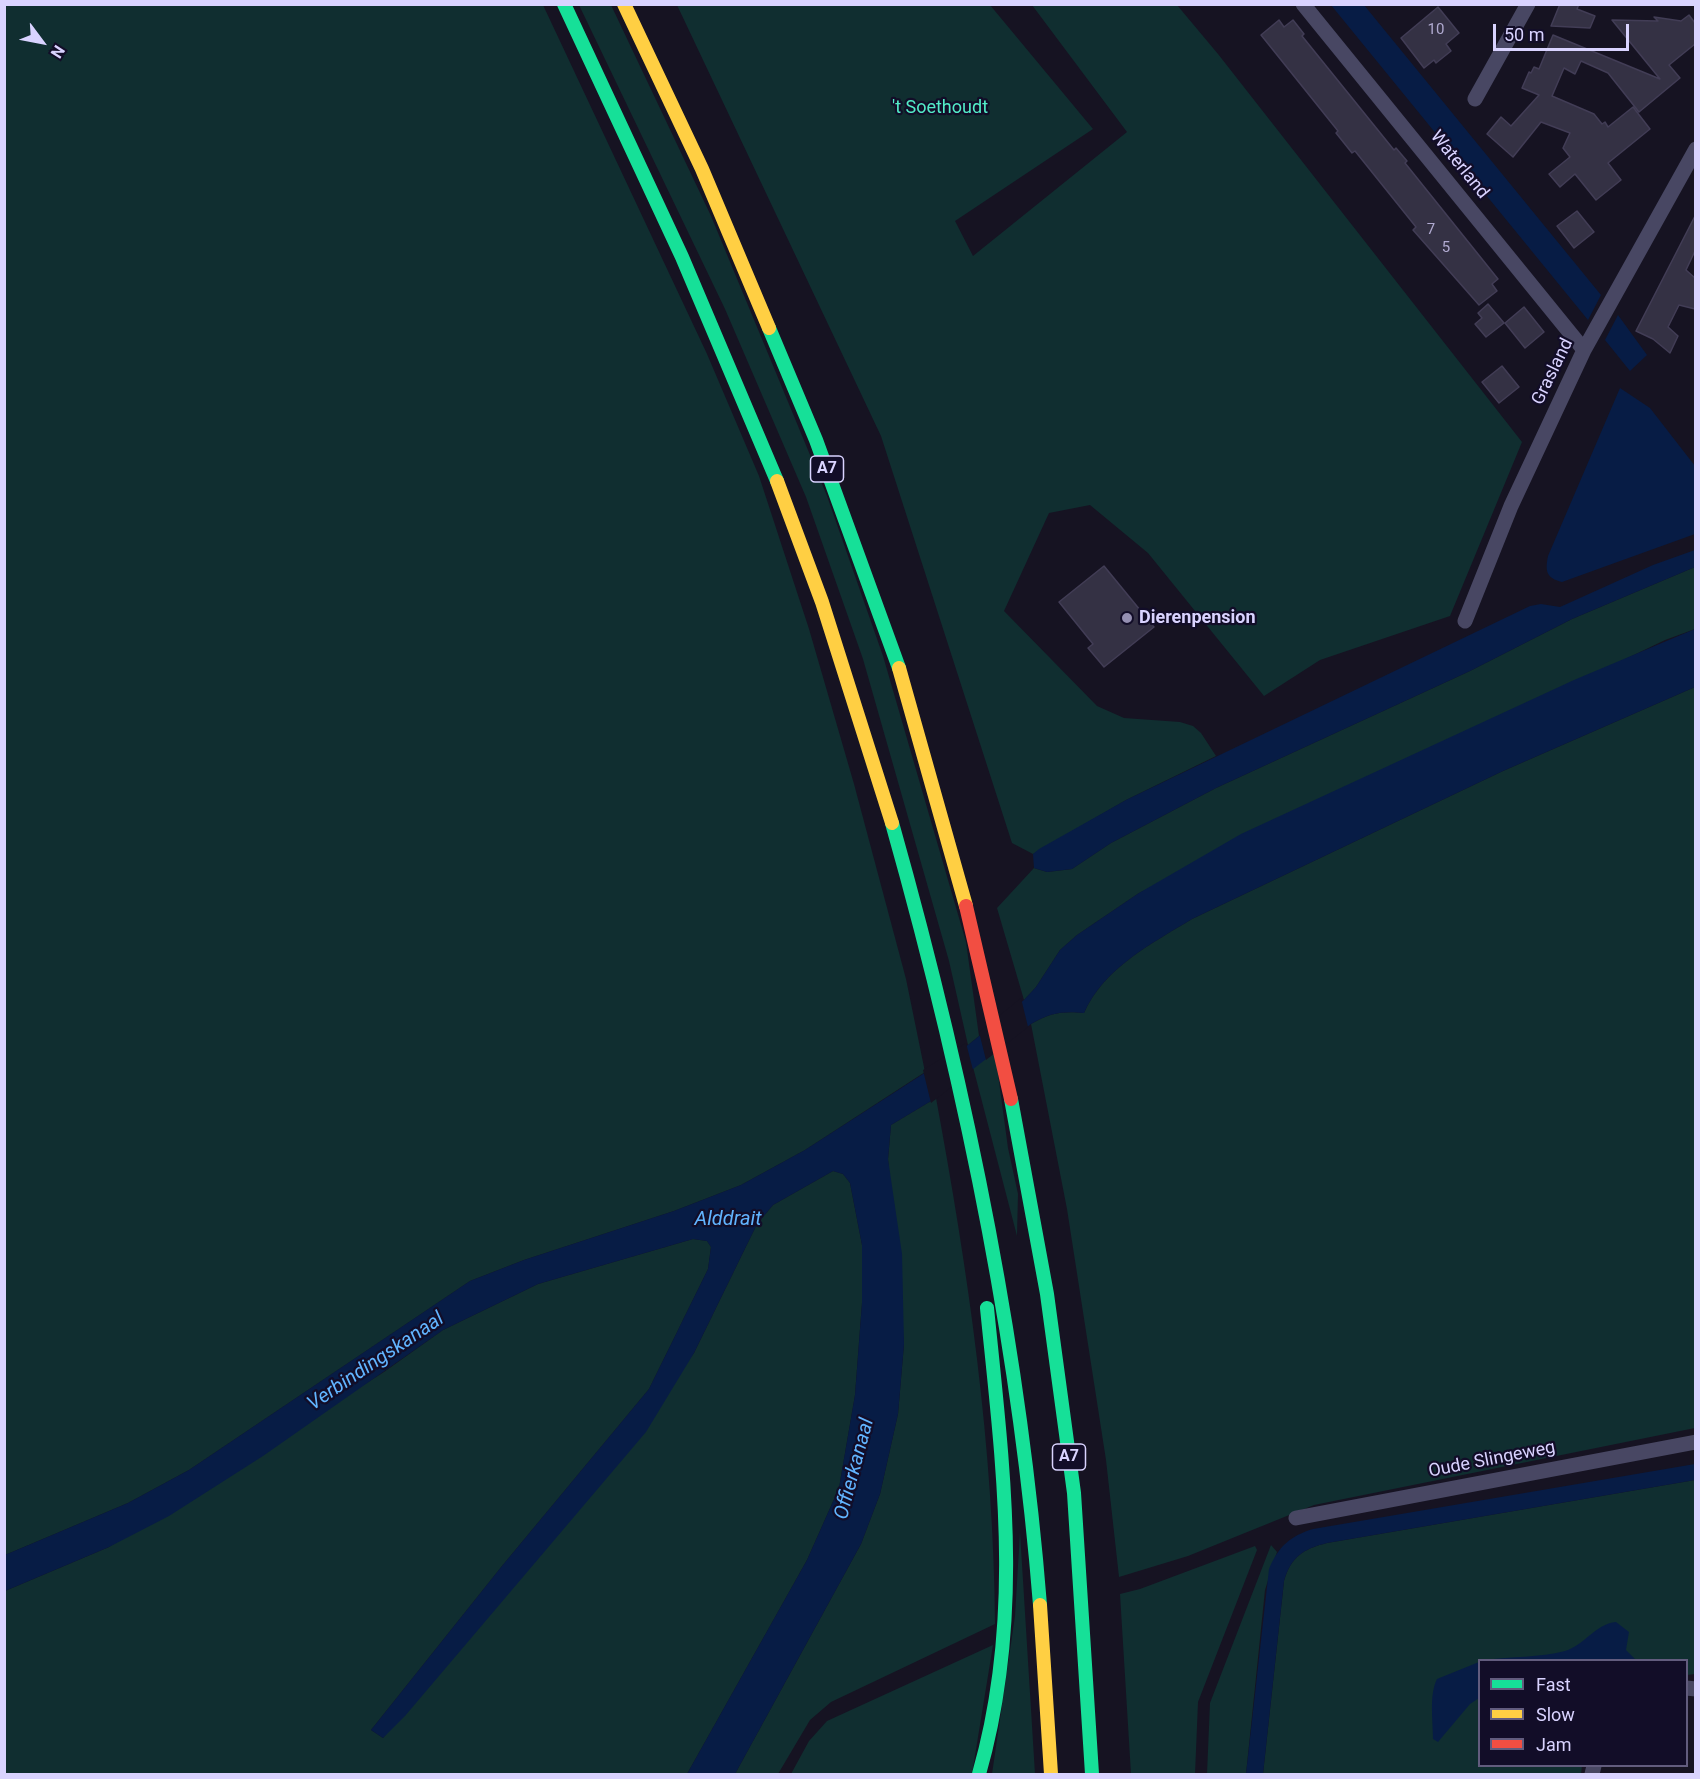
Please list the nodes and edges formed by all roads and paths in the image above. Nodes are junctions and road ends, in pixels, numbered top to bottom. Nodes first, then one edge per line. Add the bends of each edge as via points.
1 (564, 4) edge
2 (624, 4) edge
3 (1303, 4) edge
4 (1528, 4) edge
5 (1475, 99) dead end
6 (1695, 149) edge
7 (1586, 347) junction
8 (1465, 621) dead end
9 (977, 1167) junction
10 (1695, 1442) edge
11 (1296, 1518) dead end
12 (979, 1774) edge
13 (1051, 1774) edge
14 (1092, 1774) edge

1 - 9 highway, A7 via 721,344 812,575 888,808
2 - 14 highway, A7 via 702,169 816,440 894,650 979,951 1021,1142 1047,1294 1074,1493
3 - 7 street, Waterland
4 - 5 street
6 - 7 street, Grasland
7 - 8 street, Grasland via 1511,506
9 - 12 highway, A7 via 979,1228 1003,1478 1006,1589 997,1708
9 - 13 highway, A7 via 1005,1317 1031,1509
10 - 11 street, Oude Slingeweg

